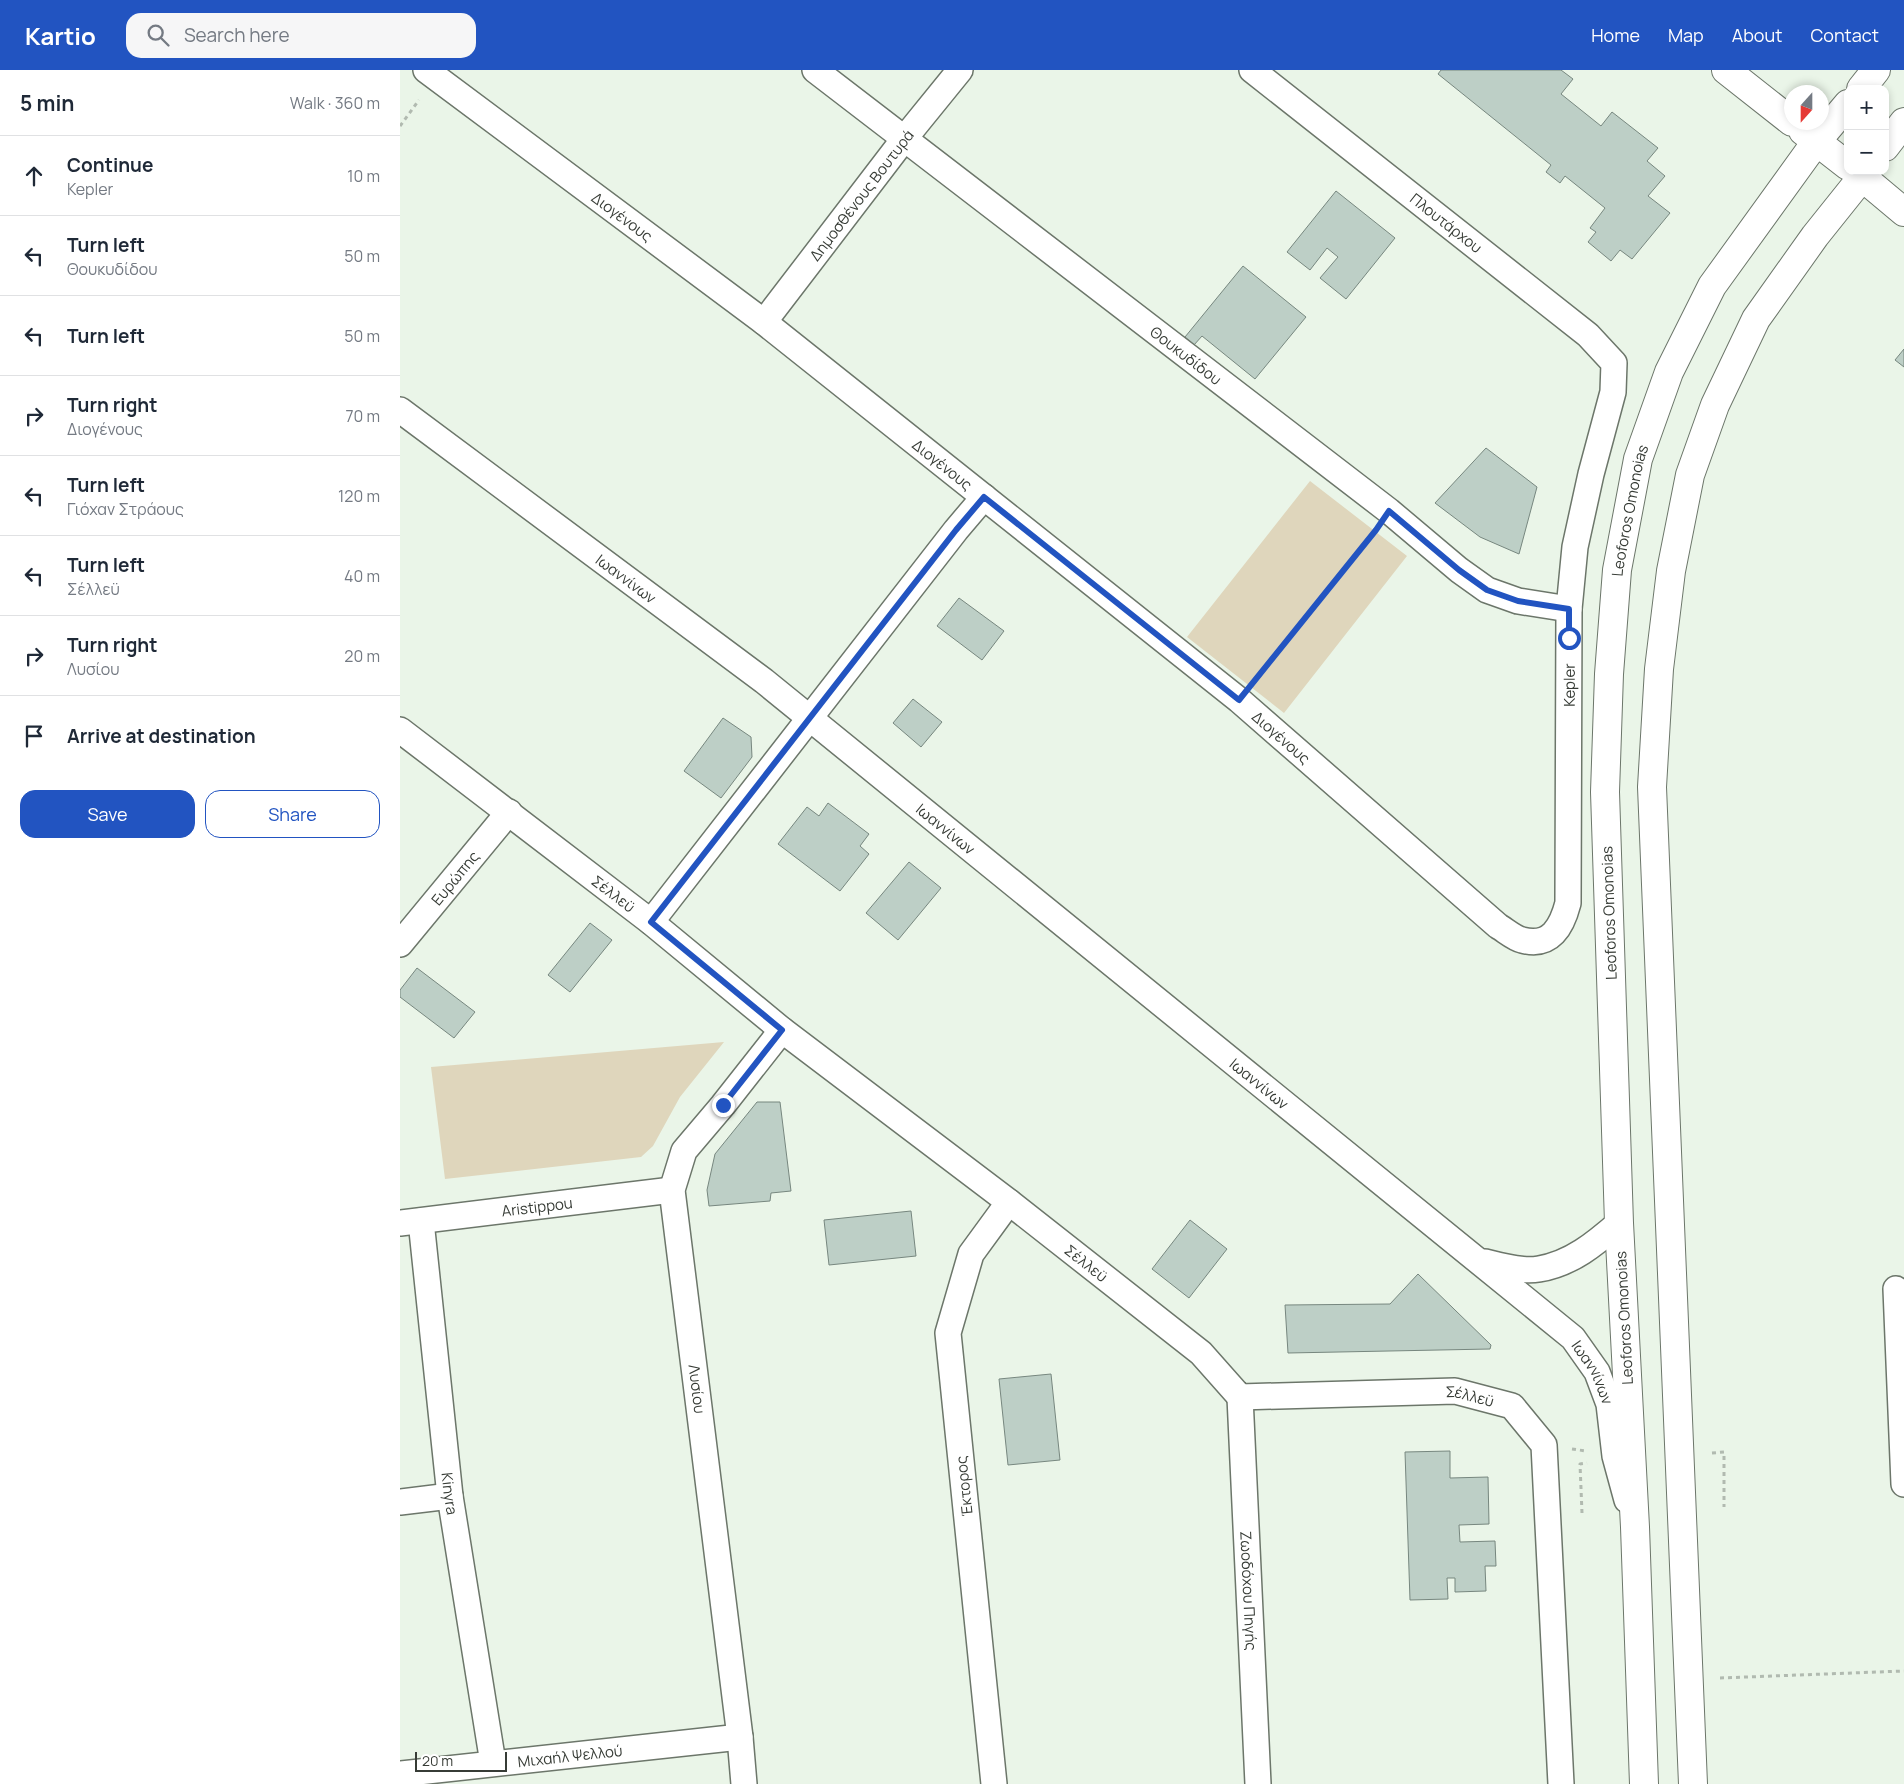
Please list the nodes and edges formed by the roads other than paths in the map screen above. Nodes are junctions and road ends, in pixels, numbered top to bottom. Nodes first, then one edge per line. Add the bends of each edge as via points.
1 (426, 70) edge
2 (815, 70) edge
3 (960, 70) edge
4 (1252, 70) edge
5 (1726, 70) edge
6 (1876, 70) edge
7 (1864, 85) edge
8 (1844, 109) edge
9 (1784, 116) edge
10 (1904, 122) edge
11 (1802, 130) edge
12 (904, 139) junction
13 (1816, 142) junction
14 (1889, 142) edge
15 (1844, 161) edge
16 (1855, 175) edge
17 (1862, 175) edge
18 (1904, 212) edge
19 (764, 322) junction
20 (1613, 392) joint
21 (400, 410) edge
22 (984, 497) junction
23 (1569, 609) junction
24 (810, 718) junction
25 (400, 730) edge
26 (509, 812) junction
27 (651, 922) junction
28 (1540, 940) joint
29 (400, 944) edge
30 (782, 1030) junction
31 (672, 1190) junction
32 (1009, 1202) junction
33 (410, 1222) edge
34 (1619, 1223) junction
35 (1480, 1260) junction
36 (1896, 1289) dead end
37 (1240, 1397) junction
38 (1902, 1432) edge
39 (1904, 1484) edge
40 (450, 1496) junction
41 (400, 1502) edge
42 (1635, 1527) junction
43 (740, 1737) junction
44 (493, 1763) junction
45 (400, 1774) edge
46 (744, 1784) edge
47 (994, 1784) edge
48 (1258, 1784) edge
49 (1561, 1784) edge
50 (1644, 1784) edge
51 (1693, 1784) edge

1 - 19 street, Διογένους
2 - 12 street, Θουκυδίδου
3 - 12 street, Δημοσθένους Βουτυρά
4 - 20 street, Πλουτάρχου via 1588,335 1614,363
5 - 9 main road
6 - 7 main road
8 - 13 main road, Leoforos Omonoias
10 - 14 main road
11 - 13 main road
12 - 19 street, Δημοσθένους Βουτυρά
12 - 23 street, Θουκυδίδου via 1389,511 1487,590 1518,601
13 - 15 main road
13 - 34 main road, Leoforos Omonoias via 1712,286 1670,372 1638,459 1617,570 1605,792
16 - 51 main road via 1756,319 1715,405 1690,475 1671,571 1659,669 1652,787
17 - 18 main road
19 - 22 street, Διογένους
20 - 23 street, Kepler via 1575,548
21 - 24 street, Ιωαννίνων
22 - 24 street
22 - 28 street, Διογένους via 1239,700 1498,926 1522,940
23 - 28 street, Kepler via 1568,903 1555,934
24 - 27 street
24 - 35 street, Ιωαννίνων
25 - 26 street, Σέλλεϋ
26 - 27 street, Σέλλεϋ
26 - 29 street, Ευρώπης
27 - 30 street, Σέλλεϋ
30 - 31 street, Λυσίου via 684,1151
30 - 32 street, Σέλλεϋ
31 - 33 street, Aristippou
31 - 43 street, Λυσίου
32 - 37 street, Σέλλεϋ via 1201,1353
32 - 47 street, Έκτορος via 971,1254 948,1333
33 - 40 street, Kinyra
34 - 35 street, Ιωαννίνων via 1594,1245 1566,1262 1538,1270 1508,1268
34 - 42 main road, Leoforos Omonoias
35 - 42 street, Ιωαννίνων via 1574,1338 1597,1372 1609,1404 1614,1456
36 - 38 street
37 - 48 street, Ζωοδόχου Πηγής
37 - 49 street, Σέλλεϋ via 1455,1392 1512,1406 1544,1445
38 - 39 street
40 - 41 street
40 - 44 street, Kinyra
42 - 50 main road, Leoforos Omonoias
43 - 44 street, Μιχαήλ Ψελλού
43 - 46 street, Λυσίου
44 - 45 street, Μιχαήλ Ψελλού

